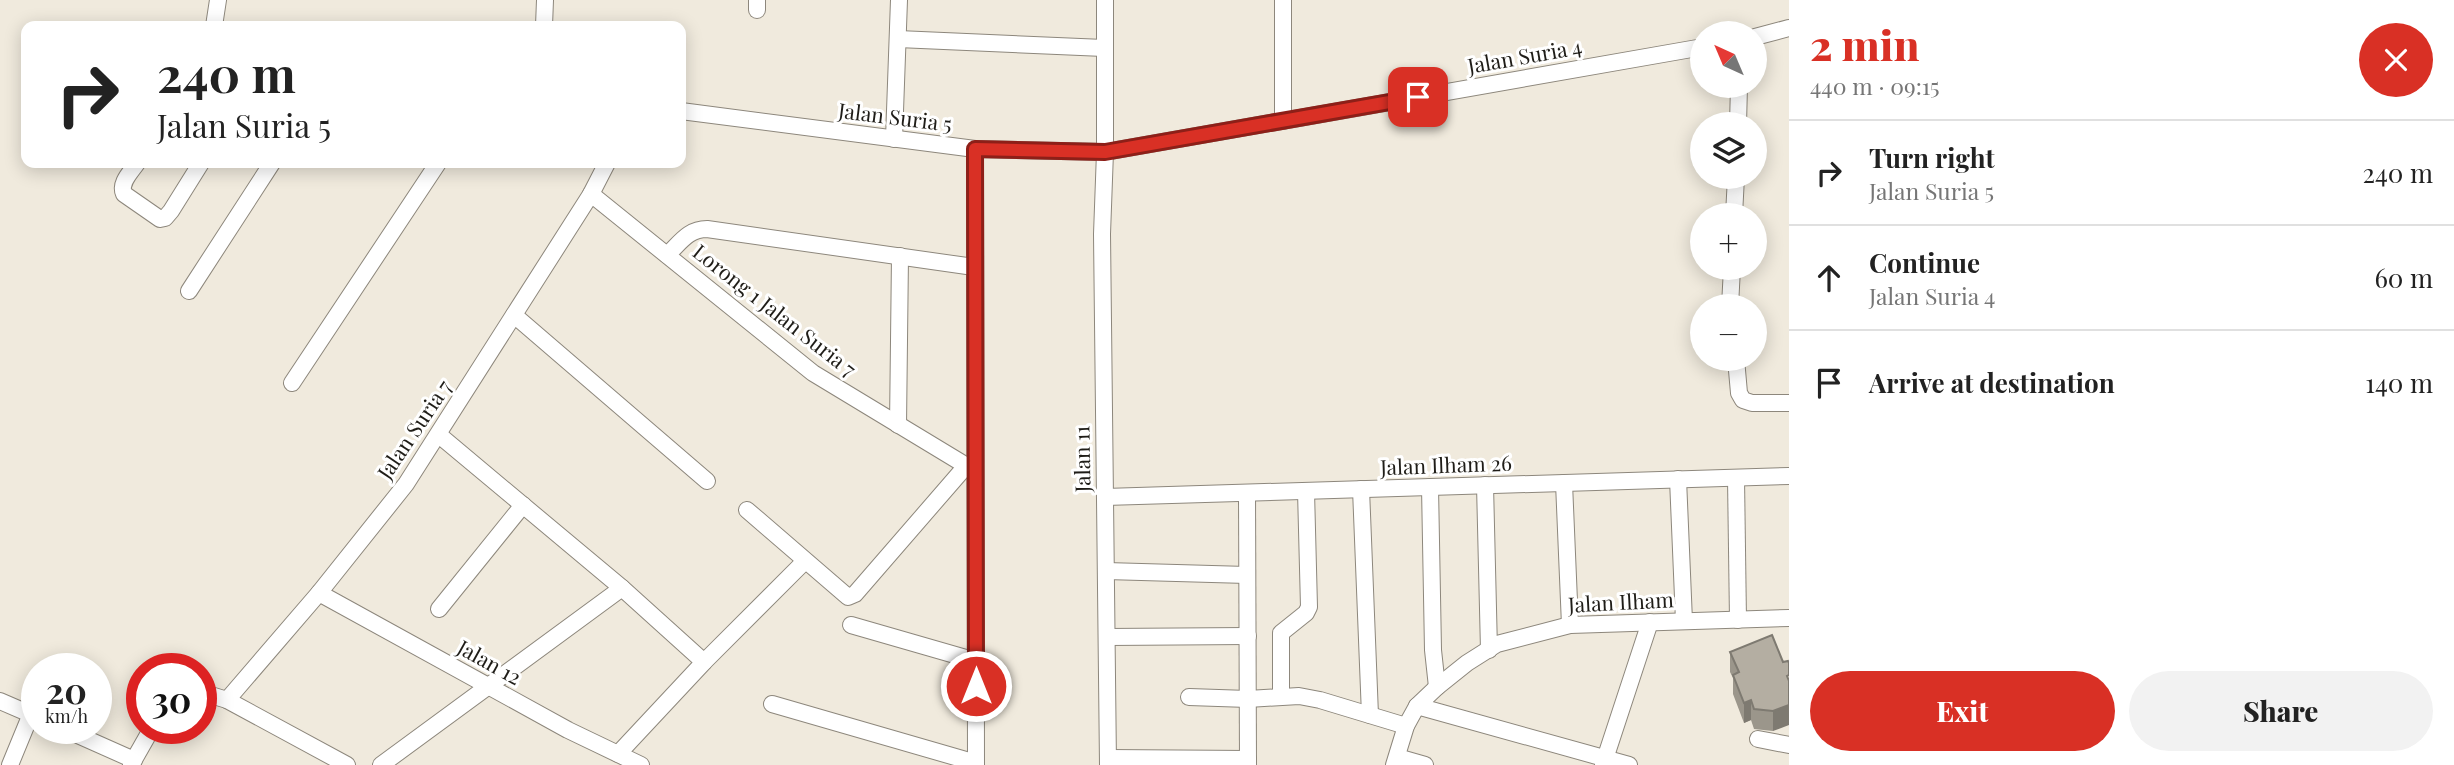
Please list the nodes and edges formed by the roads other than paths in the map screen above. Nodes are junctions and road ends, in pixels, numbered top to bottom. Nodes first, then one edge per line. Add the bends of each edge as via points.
1 (218, 0) edge
2 (545, 0) edge
3 (899, 0) edge
4 (1105, 0) edge
5 (1283, 0) edge
6 (215, 21) edge
7 (544, 21) edge
8 (1789, 28) edge
9 (1768, 34) edge
10 (898, 39) junction
11 (1104, 48) junction
12 (1690, 52) edge
13 (686, 112) edge
14 (1283, 121) junction
15 (894, 139) junction
16 (975, 149) junction
17 (1105, 152) junction
18 (134, 168) edge
19 (198, 168) edge
20 (269, 168) edge
21 (435, 168) edge
22 (604, 168) edge
23 (591, 194) junction
24 (667, 255) junction
25 (900, 256) junction
26 (974, 267) junction
27 (189, 291) dead end
28 (514, 315) junction
29 (1737, 371) edge
30 (292, 383) dead end
31 (1789, 403) edge
32 (898, 425) junction
33 (439, 435) junction
34 (970, 469) junction
35 (1789, 476) edge
36 (1736, 478) junction
37 (1678, 479) junction
38 (707, 481) dead end
39 (1564, 483) junction
40 (1485, 485) junction
41 (1430, 487) junction
42 (1361, 489) junction
43 (1306, 491) junction
44 (1247, 493) junction
45 (1105, 498) junction
46 (523, 505) junction
47 (747, 510) dead end
48 (805, 561) junction
49 (1106, 571) junction
50 (1247, 575) junction
51 (622, 588) junction
52 (320, 593) junction
53 (439, 609) dead end
54 (1789, 618) edge
55 (1738, 620) junction
56 (1684, 621) junction
57 (1650, 622) junction
58 (851, 625) dead end
59 (1570, 625) junction
60 (1248, 636) junction
61 (1107, 637) junction
62 (1489, 650) junction
63 (976, 661) junction
64 (704, 662) junction
65 (488, 686) junction
66 (1437, 687) junction
67 (1281, 696) junction
68 (217, 697) edge
69 (1189, 697) dead end
70 (1248, 699) junction
71 (227, 700) junction
72 (0, 701) edge
73 (772, 704) dead end
74 (1417, 706) junction
75 (21, 710) edge
76 (1370, 715) junction
77 (1406, 726) junction
78 (1758, 739) dead end
79 (21, 742) edge
80 (95, 744) edge
81 (143, 744) edge
82 (1789, 745) edge
83 (618, 754) junction
84 (1395, 761) edge
85 (132, 762) edge
86 (1108, 762) edge
87 (1248, 762) edge
88 (1604, 762) edge
89 (976, 764) edge
90 (10, 765) edge
91 (347, 765) edge
92 (381, 765) edge
93 (641, 765) edge
94 (1425, 765) edge
95 (1629, 765) edge

1 - 6 street
2 - 7 street
3 - 10 street
4 - 11 street, Jalan 11
5 - 14 street
8 - 9 street
10 - 11 street
10 - 15 street
11 - 17 street, Jalan 11
12 - 14 street, Jalan Suria 4
13 - 15 street, Jalan Suria 5
14 - 17 street, Jalan Suria 4
15 - 16 street, Jalan Suria 5
16 - 17 street, Jalan Suria 5
16 - 26 street
17 - 45 street, Jalan 11
18 - 19 street via 124,183 124,194 160,219
20 - 27 street
21 - 30 street
22 - 23 street, Jalan Suria 7
23 - 24 street, Lorong 1 Jalan Suria 7
23 - 28 street, Jalan Suria 7
24 - 25 street via 690,232 707,229
24 - 32 street, Lorong 1 Jalan Suria 7 via 813,373
25 - 26 street
25 - 32 street
26 - 34 street
28 - 33 street, Jalan Suria 7
28 - 38 street
29 - 31 street via 1743,400
32 - 34 street, Lorong 1 Jalan Suria 7
33 - 46 street
33 - 52 street, Jalan Suria 7
34 - 48 street via 855,594 848,597
34 - 63 street
35 - 36 street, Jalan Ilham 26
36 - 37 street, Jalan Ilham 26
36 - 55 street
37 - 39 street, Jalan Ilham 26
37 - 56 street
39 - 40 street, Jalan Ilham 26
39 - 59 street
40 - 41 street, Jalan Ilham 26
40 - 62 street
41 - 42 street, Jalan Ilham 26
41 - 66 street
42 - 43 street, Jalan Ilham 26
42 - 76 street
43 - 44 street, Jalan Ilham 26
43 - 67 street via 1309,607 1281,633
44 - 45 street, Jalan Ilham 26
44 - 50 street
45 - 49 street, Jalan 11
46 - 51 street
46 - 53 street
47 - 48 street
48 - 64 street
49 - 50 street
49 - 61 street, Jalan 11
50 - 60 street
51 - 64 street
51 - 65 street
52 - 65 street, Jalan 12
52 - 71 street, Jalan Suria 7
54 - 55 street, Jalan Ilham
55 - 56 street, Jalan Ilham
56 - 57 street, Jalan Ilham
57 - 59 street, Jalan Ilham
57 - 88 street
58 - 63 street
59 - 62 street, Jalan Ilham
60 - 61 street
60 - 70 street
61 - 86 street, Jalan 11
62 - 66 street, Jalan Ilham
63 - 89 street
64 - 83 street
65 - 83 street, Jalan 12
65 - 92 street
66 - 74 street, Jalan Ilham
67 - 70 street
67 - 76 street via 1320,699
68 - 71 street
69 - 70 street
70 - 87 street
71 - 91 street
72 - 75 street
73 - 89 street
74 - 77 street, Jalan Ilham
74 - 88 street
76 - 77 street
77 - 84 street, Jalan Ilham
78 - 82 street
79 - 90 street
80 - 85 street
81 - 85 street
83 - 93 street, Jalan 12
84 - 94 street
86 - 87 street
88 - 95 street

